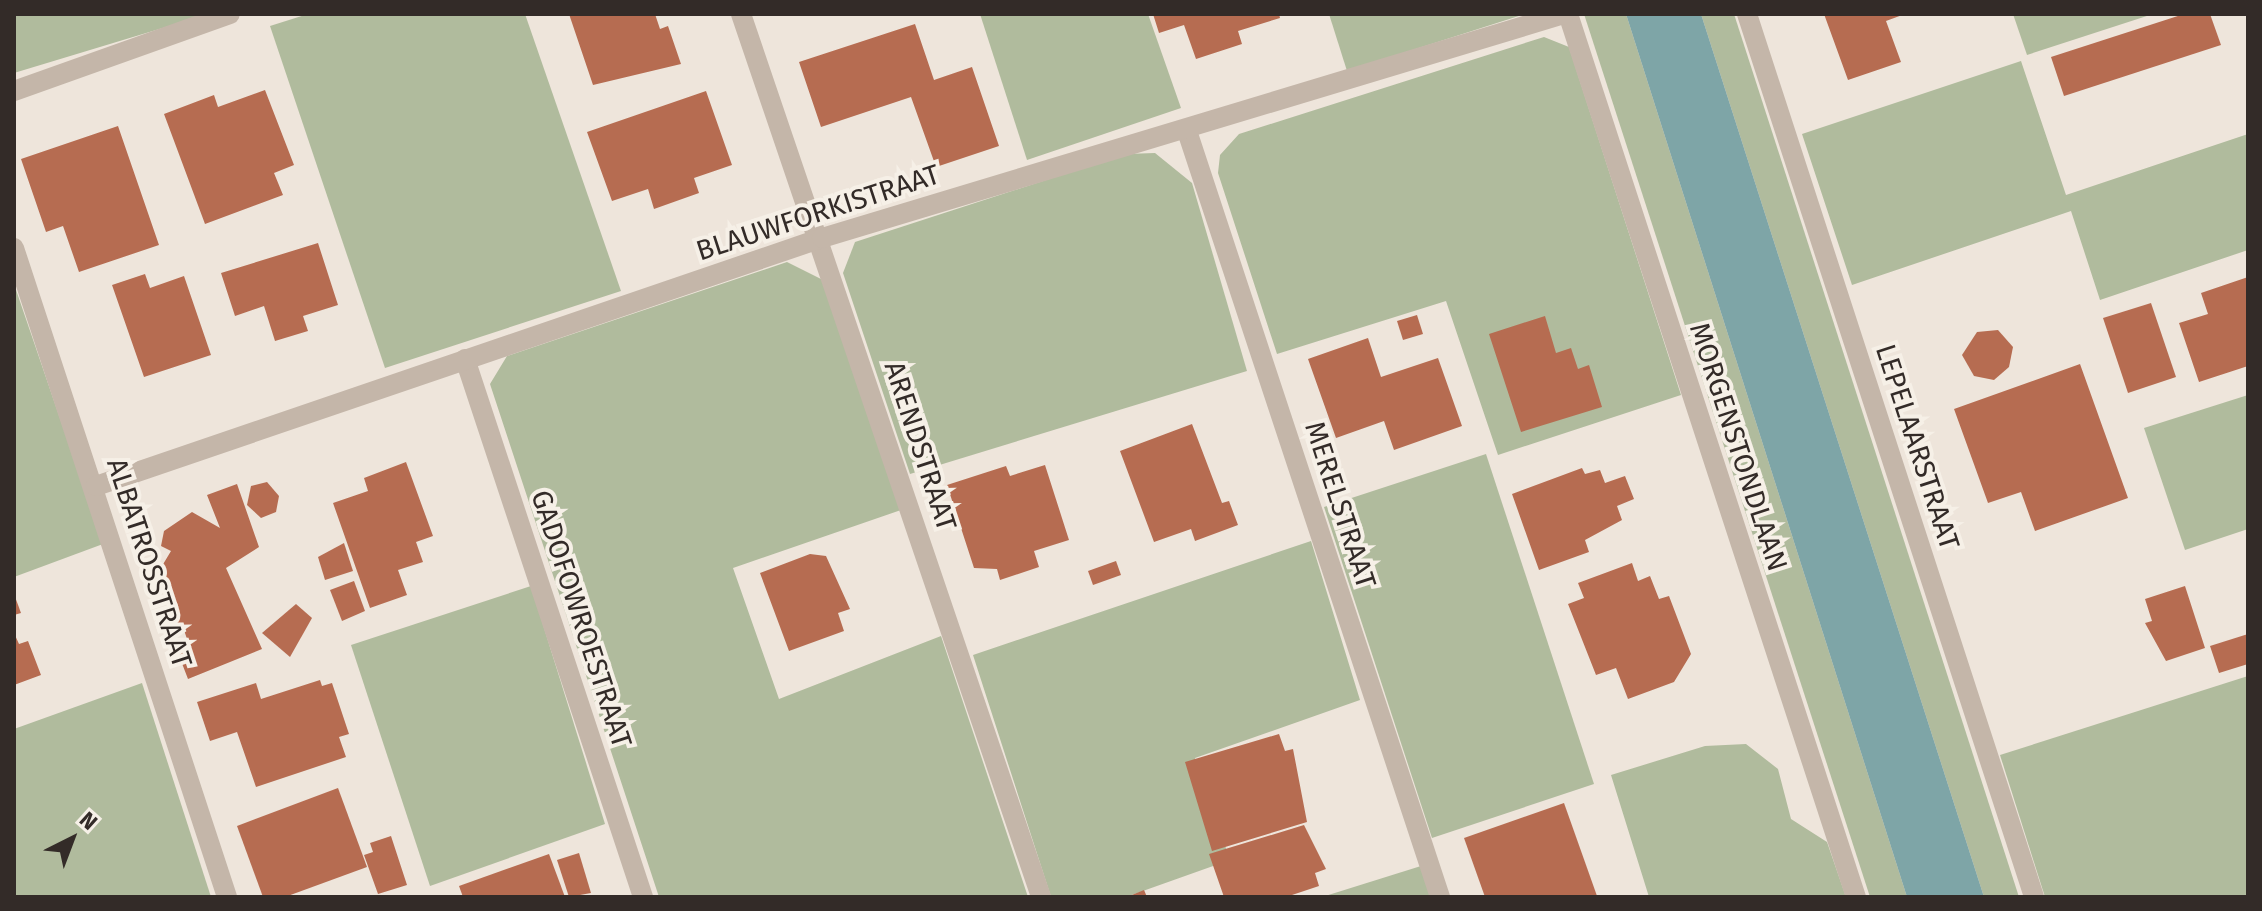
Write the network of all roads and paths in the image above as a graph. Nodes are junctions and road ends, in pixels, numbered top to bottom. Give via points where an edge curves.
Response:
1 (230, 14) edge
2 (741, 14) edge
3 (1566, 14) edge
4 (1747, 14) edge
5 (14, 91) edge
6 (1187, 131) junction
7 (822, 238) junction
8 (14, 248) edge
9 (465, 359) junction
10 (96, 486) junction
11 (227, 897) edge
12 (643, 897) edge
13 (1041, 897) edge
14 (1440, 897) edge
15 (1856, 897) edge
16 (2034, 897) edge

1 - 5 street
2 - 7 street, ARENDSTRAAT
3 - 6 street, BLAUWFORKISTRAAT
3 - 15 street, MORGENSTONDLAAN
4 - 16 street, LEPELAARSTRAAT
6 - 7 street, BLAUWFORKISTRAAT
6 - 14 street, MERELSTRAAT
7 - 9 street, BLAUWFORKISTRAAT
7 - 13 street, ARENDSTRAAT
8 - 10 street, ALBATROSSTRAAT
9 - 10 street, BLAUWFORKISTRAAT
9 - 12 street, GADOFOWROESTRAAT
10 - 11 street, ALBATROSSTRAAT

